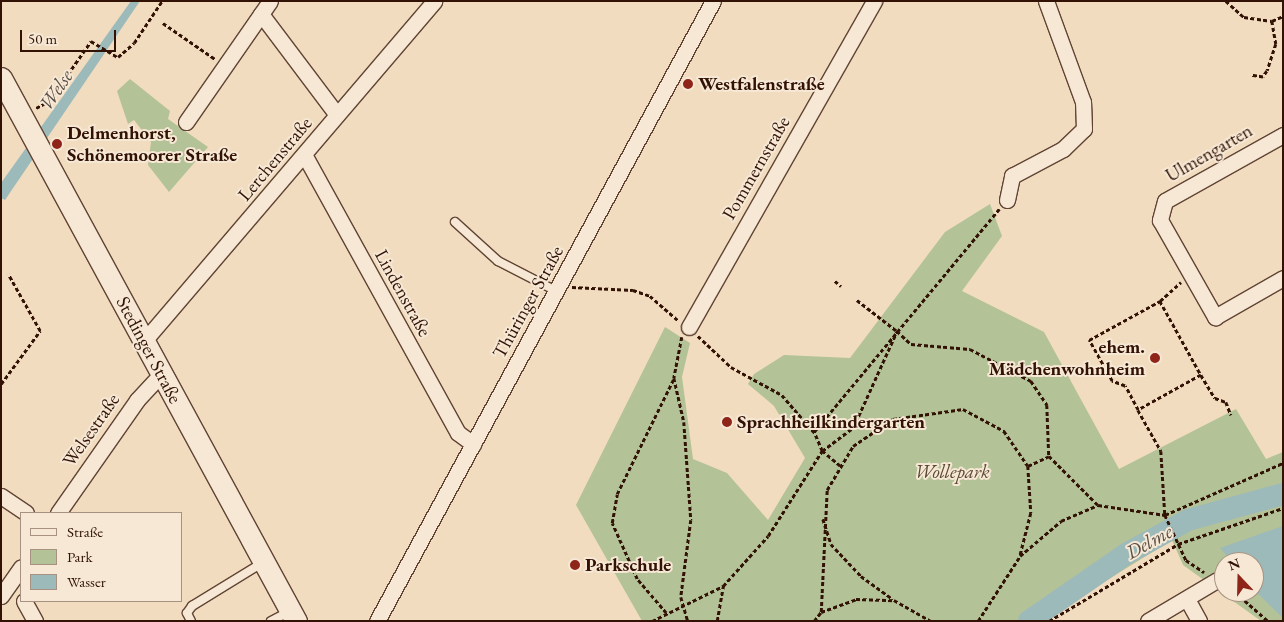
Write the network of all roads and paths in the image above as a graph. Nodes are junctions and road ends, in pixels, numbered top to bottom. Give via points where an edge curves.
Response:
1 (162, 1) edge
2 (434, 1) edge
3 (713, 1) edge
4 (874, 1) edge
5 (1046, 1) edge
6 (1226, 1) edge
7 (266, 5) edge
8 (1283, 16) edge
9 (1272, 21) junction
10 (163, 23) dead end
11 (225, 66) junction
12 (1250, 75) dead end
13 (1, 78) edge
14 (337, 115) junction
15 (186, 122) dead end
16 (32, 134) junction
17 (1283, 135) edge
18 (304, 156) junction
19 (1007, 200) joint
20 (455, 222) dead end
21 (1190, 273) junction
22 (8, 274) dead end
23 (1283, 278) edge
24 (835, 281) dead end
25 (841, 286) dead end
26 (559, 287) junction
27 (857, 300) dead end
28 (1160, 301) junction
29 (686, 326) junction
30 (898, 331) junction
31 (144, 342) junction
32 (161, 374) junction
33 (1201, 374) junction
34 (1, 375) edge
35 (674, 378) junction
36 (4, 380) junction
37 (1, 384) edge
38 (1138, 410) junction
39 (1231, 415) dead end
40 (814, 432) junction
41 (473, 444) junction
42 (822, 451) junction
43 (1049, 456) junction
44 (1283, 463) edge
45 (840, 466) junction
46 (1028, 466) junction
47 (1, 496) edge
48 (1098, 505) junction
49 (1283, 508) edge
50 (25, 512) edge
51 (59, 512) edge
52 (1165, 515) junction
53 (822, 516) junction
54 (1178, 544) junction
55 (1020, 556) junction
56 (264, 562) junction
57 (20, 568) edge
58 (1214, 578) edge
59 (1214, 582) edge
60 (10, 583) junction
61 (723, 586) junction
62 (1, 596) edge
63 (20, 596) edge
64 (1187, 598) junction
65 (894, 600) junction
66 (25, 602) edge
67 (1246, 602) edge
68 (683, 605) junction
69 (821, 612) junction
70 (666, 613) junction
71 (293, 616) edge
72 (35, 621) edge
73 (191, 621) edge
74 (271, 621) edge
75 (377, 621) edge
76 (652, 621) edge
77 (688, 621) edge
78 (717, 621) edge
79 (814, 621) edge
80 (931, 621) edge
81 (978, 621) edge
82 (1049, 621) edge
83 (1148, 621) edge
84 (1199, 621) edge
85 (1268, 621) edge

1 - 16 path via 134,43 116,55 91,41 49,101
2 - 14 street, Lerchenstraße
3 - 26 street, Thüringer Straße
4 - 29 street, Pommernstraße
5 - 19 street via 1083,102 1084,129 1063,149 1012,176
6 - 9 path via 1244,17
7 - 11 street
7 - 14 street
8 - 9 path
9 - 12 path via 1276,44 1267,71 1263,77
10 - 11 path
11 - 15 street
13 - 16 main road, Stedinger Straße
14 - 18 street, Lerchenstraße
16 - 31 main road, Stedinger Straße
17 - 21 street, Ulmengarten via 1165,202 1160,220
18 - 31 street, Lerchenstraße
18 - 41 street, Lindenstraße via 458,433
19 - 30 path
20 - 26 lane via 498,261
21 - 23 street, Ulmengarten via 1215,317
21 - 28 path
22 - 36 path via 40,332
24 - 25 path
26 - 29 path via 576,289 608,285 633,290 650,296
26 - 41 street, Thüringer Straße
27 - 30 path
28 - 33 path
28 - 38 path via 1089,340 1112,381 1125,386
29 - 35 path
29 - 40 path via 731,367 782,395
30 - 40 path
30 - 42 path via 853,428
30 - 43 path via 911,344 970,348 1031,381 1047,405
31 - 32 main road, Stedinger Straße
32 - 51 street, Welsestraße via 137,400
32 - 56 main road, Stedinger Straße
33 - 38 path
33 - 39 path via 1215,398 1226,402
34 - 36 path
35 - 68 path via 684,422 691,520
35 - 70 path via 617,494 612,523 637,579
36 - 37 path
38 - 52 path via 1161,451
40 - 42 path
41 - 75 street, Thüringer Straße
42 - 45 path
42 - 61 path via 768,536
43 - 46 path
43 - 48 path
44 - 52 path
45 - 46 path via 853,446 893,419 963,409 1004,431
45 - 53 path via 827,490
46 - 55 path via 1031,512
47 - 50 street
48 - 52 path
48 - 55 path via 1061,521
49 - 54 path
52 - 54 path
53 - 65 path via 831,544 861,576
53 - 69 path
54 - 58 path via 1186,560
54 - 82 path
55 - 81 path
56 - 71 main road, Stedinger Straße
56 - 73 lane via 192,606 187,613
57 - 60 street
59 - 64 street
60 - 62 street
60 - 63 street
61 - 68 path
61 - 78 path
64 - 83 street
64 - 84 street
65 - 69 path via 856,599
65 - 80 path
66 - 72 street
67 - 85 path
68 - 70 path
68 - 77 path
69 - 79 path
70 - 76 path
71 - 74 lane

